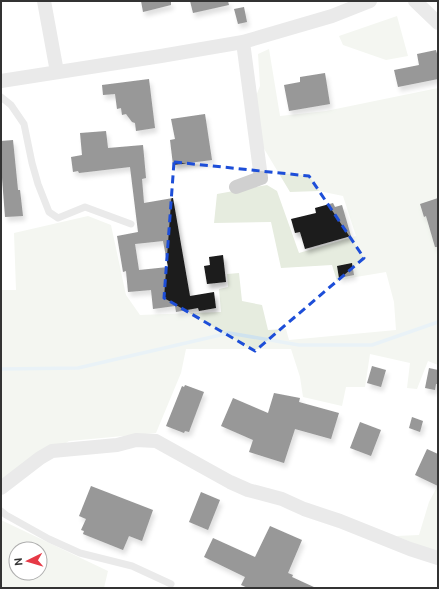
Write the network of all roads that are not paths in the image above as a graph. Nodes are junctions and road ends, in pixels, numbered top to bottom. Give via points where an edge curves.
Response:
1 (44, 1) edge
2 (370, 1) edge
3 (415, 1) edge
4 (438, 23) edge
5 (243, 42) junction
6 (57, 72) junction
7 (1, 81) edge
8 (1, 97) edge
9 (236, 187) dead end
10 (131, 224) dead end
11 (1, 488) edge
12 (1, 510) edge
13 (438, 558) edge
14 (171, 584) dead end

1 - 6 street
2 - 5 street via 325,18
3 - 4 street
5 - 6 street
5 - 9 street via 261,178
6 - 7 street
8 - 10 lane via 11,105 24,124 36,178 49,212 58,218 85,207
11 - 13 street via 52,451 117,445 136,440 156,441 248,490 282,499
12 - 14 lane via 49,539 80,553 132,566

